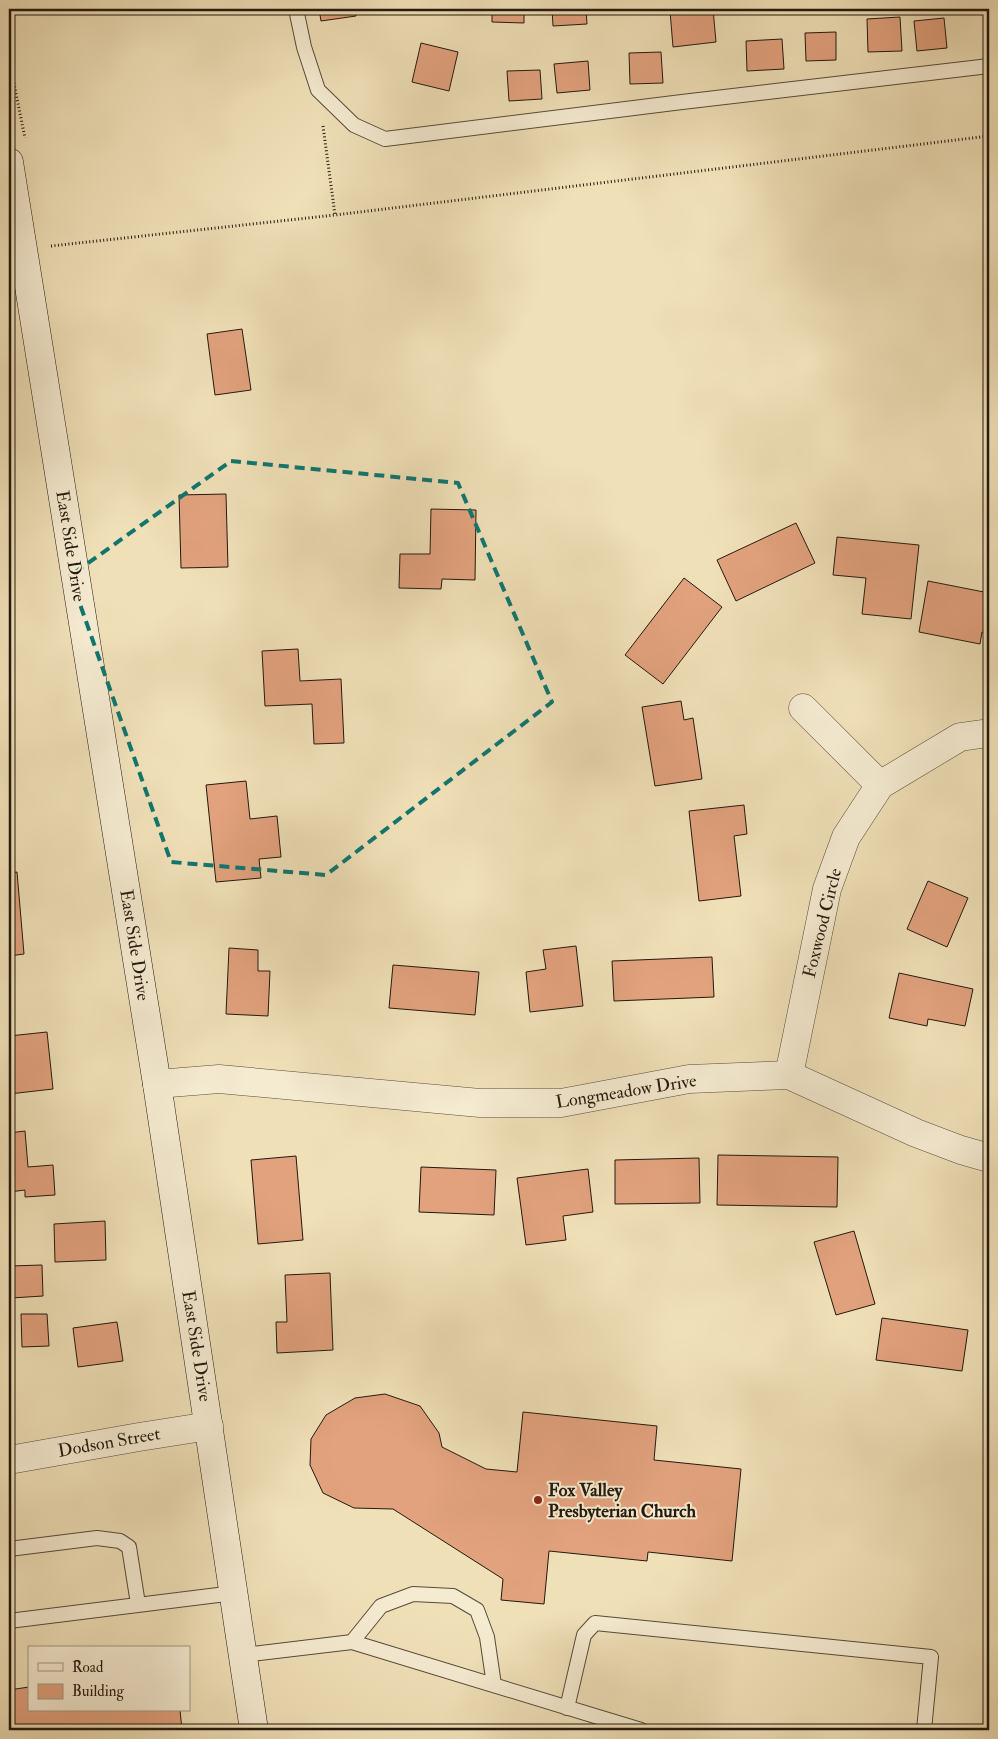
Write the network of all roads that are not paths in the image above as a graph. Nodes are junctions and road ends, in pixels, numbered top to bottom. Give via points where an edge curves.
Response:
1 (296, 9) edge
2 (989, 66) edge
3 (9, 166) edge
4 (803, 708) dead end
5 (989, 733) edge
6 (880, 785) junction
7 (789, 1075) junction
8 (157, 1084) junction
9 (989, 1158) edge
10 (209, 1426) junction
11 (9, 1460) edge
12 (9, 1549) edge
13 (234, 1593) junction
14 (138, 1604) junction
15 (9, 1621) edge
16 (352, 1642) junction
17 (243, 1655) junction
18 (494, 1685) junction
19 (567, 1708) junction
20 (254, 1730) edge
21 (641, 1730) edge
22 (924, 1730) edge

1 - 2 lane via 318,90 354,125 385,139
3 - 8 street, East Side Drive
4 - 6 street
5 - 6 street, Foxwood Circle via 960,737
6 - 7 street, Foxwood Circle via 846,837 827,889
7 - 8 street, Longmeadow Drive via 689,1080 561,1103 480,1103 219,1079
7 - 9 street, Longmeadow Drive via 916,1134
8 - 10 street, East Side Drive
10 - 11 street, Dodson Street
10 - 13 street, East Side Drive
12 - 14 lane via 97,1538 120,1541 129,1547
13 - 14 lane
13 - 17 street, East Side Drive
14 - 15 lane
16 - 17 lane
16 - 18 lane
16 - 18 lane via 382,1606 413,1594 452,1596 477,1610 487,1637
17 - 20 street, East Side Drive
18 - 19 lane
19 - 21 lane
19 - 22 lane via 584,1635 595,1623 931,1658

